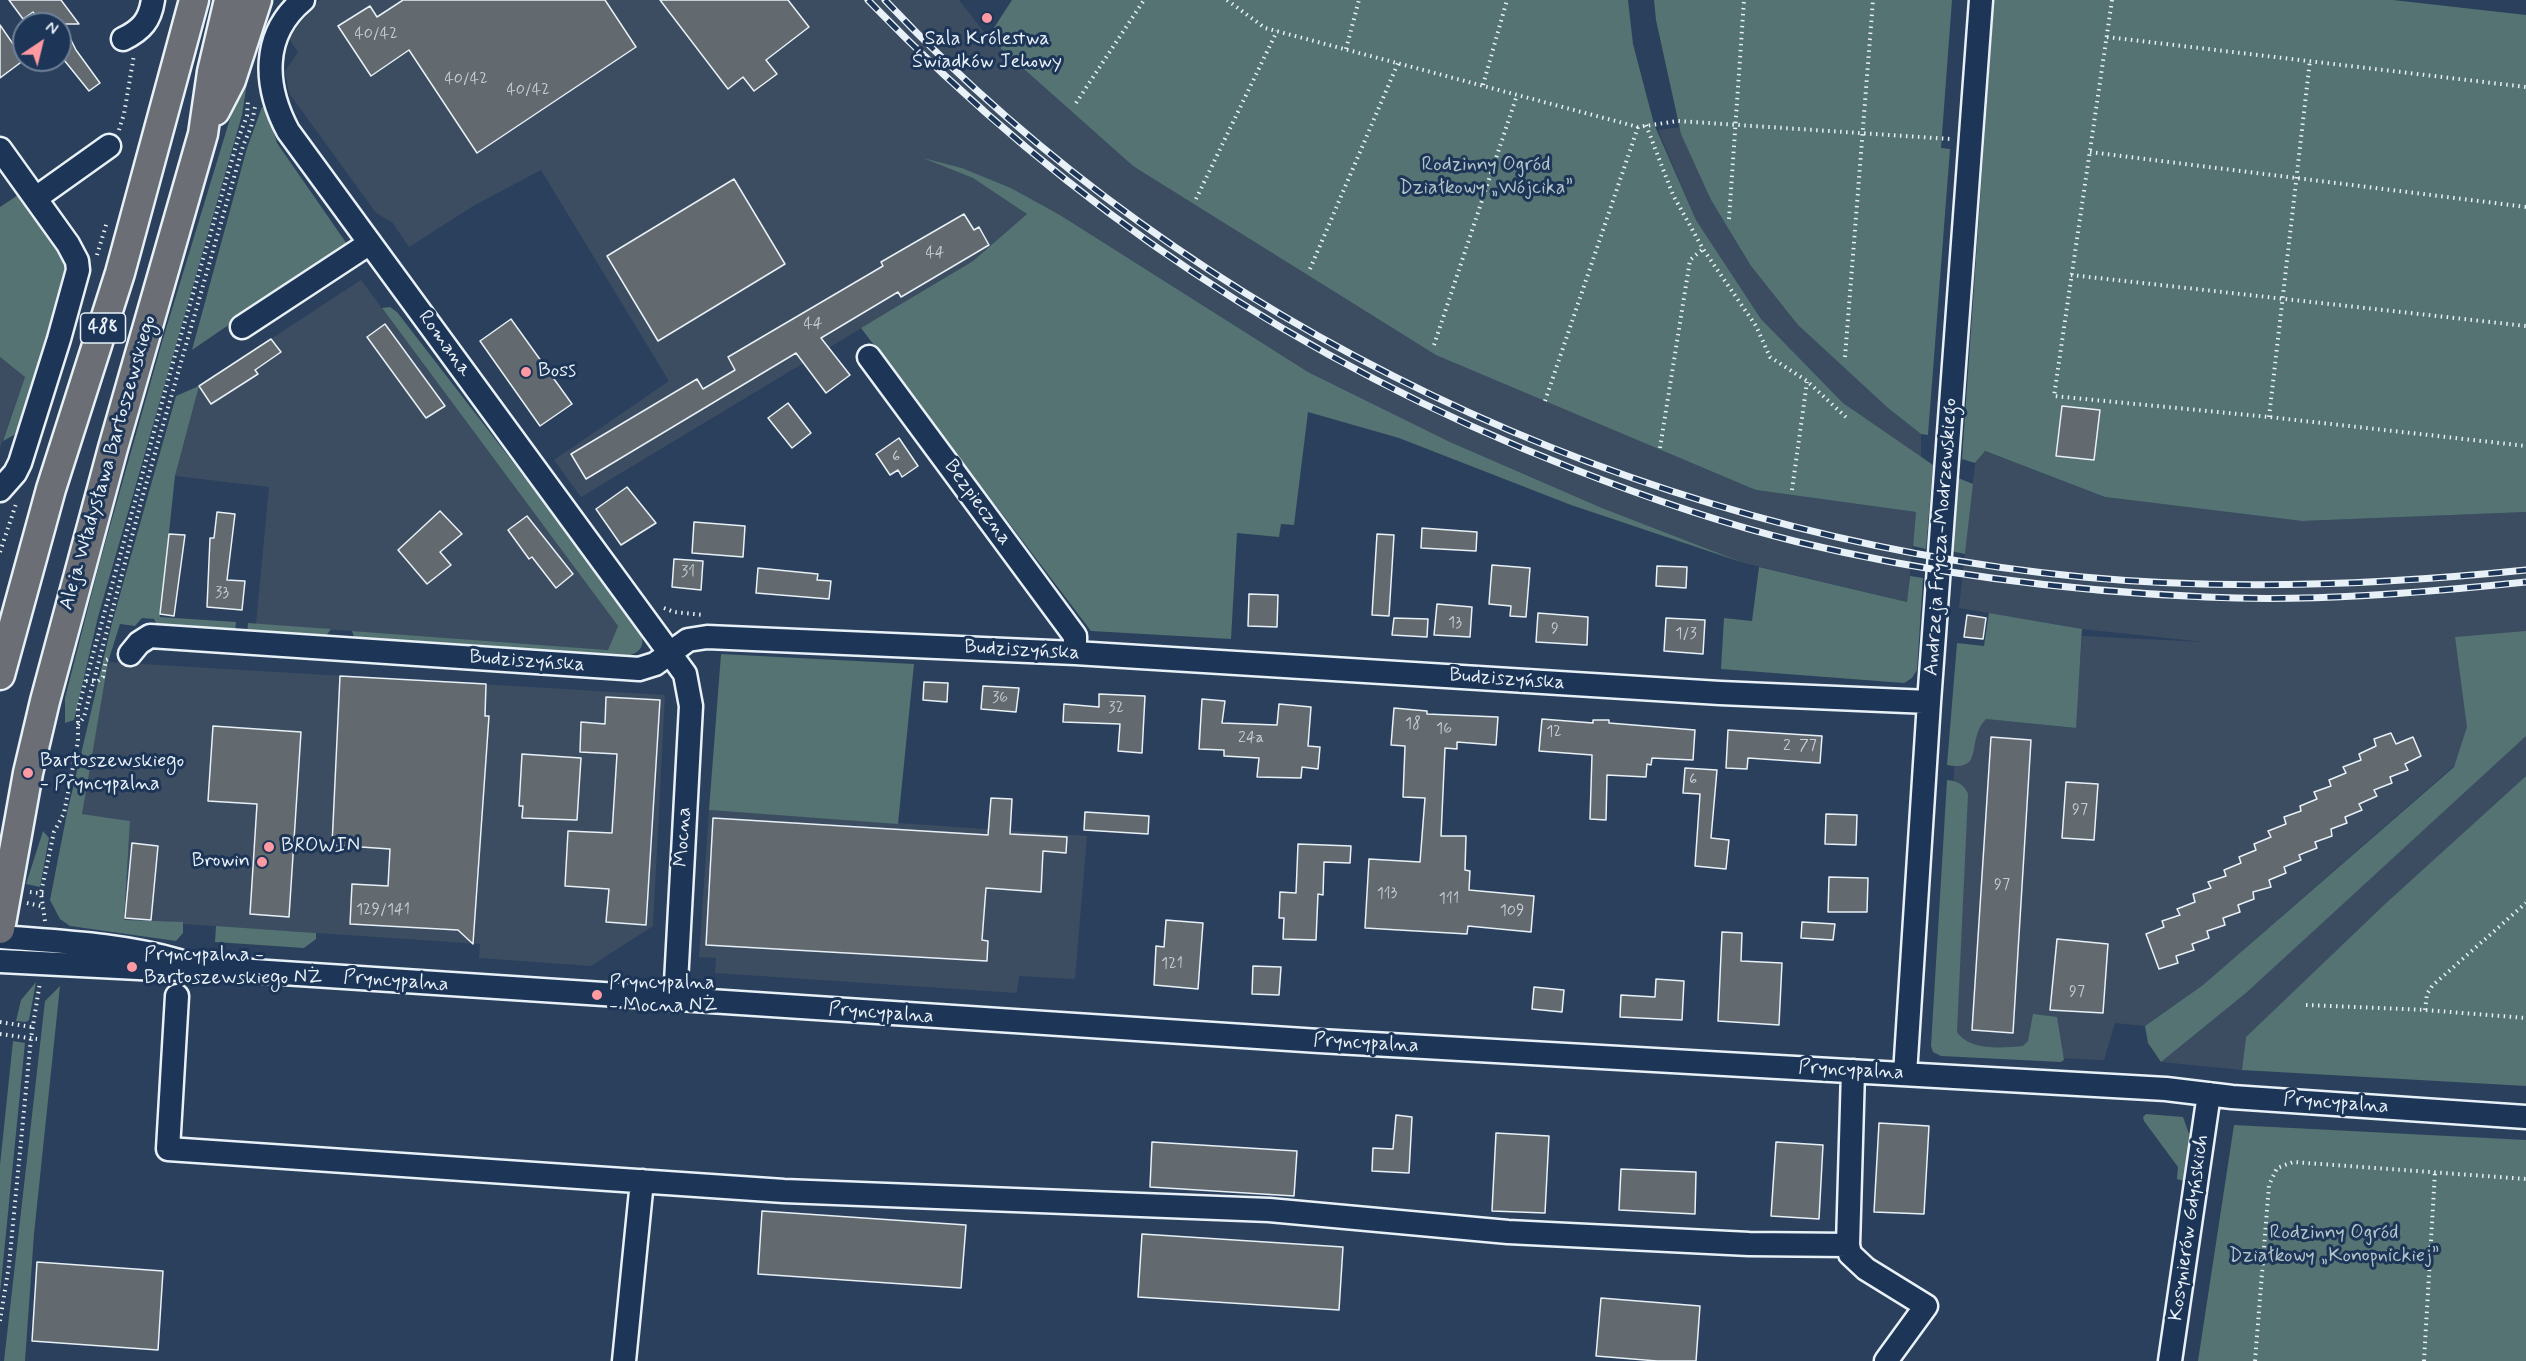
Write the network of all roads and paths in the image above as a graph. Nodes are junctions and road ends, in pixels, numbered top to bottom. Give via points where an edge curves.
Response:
1 (153, 0) edge
2 (194, 0) edge
3 (229, 0) edge
4 (257, 0) edge
5 (303, 0) edge
6 (1144, 0) edge
7 (1227, 0) edge
8 (1359, 0) edge
9 (1507, 0) edge
10 (1744, 0) edge
11 (1873, 0) edge
12 (1982, 0) edge
13 (2112, 0) edge
14 (1277, 31) junction
15 (2107, 37) junction
16 (123, 39) joint
17 (1346, 49) junction
18 (2310, 60) junction
19 (1398, 63) junction
20 (1483, 86) junction
21 (2526, 87) edge
22 (249, 95) dead end
23 (1516, 95) junction
24 (255, 100) dead end
25 (1076, 102) dead end
26 (1735, 124) junction
27 (1647, 125) junction
28 (1638, 127) junction
29 (203, 134) junction
30 (1863, 134) junction
31 (1942, 139) dead end
32 (109, 146) joint
33 (0, 149) edge
34 (2090, 152) junction
35 (2296, 178) junction
36 (36, 198) junction
37 (1196, 199) dead end
38 (2526, 207) edge
39 (1730, 219) dead end
40 (370, 243) junction
41 (1703, 249) junction
42 (1310, 269) dead end
43 (2071, 275) junction
44 (2283, 298) junction
45 (2526, 326) edge
46 (242, 327) dead end
47 (1434, 345) dead end
48 (869, 357) dead end
49 (1845, 357) dead end
50 (1807, 381) junction
51 (1545, 401) dead end
52 (2269, 417) junction
53 (1849, 420) dead end
54 (2526, 447) edge
55 (1660, 448) dead end
56 (0, 490) edge
57 (1792, 490) dead end
58 (656, 603) dead end
59 (709, 615) dead end
60 (671, 653) junction
61 (1075, 653) junction
62 (130, 654) joint
63 (686, 674) joint
64 (0, 675) edge
65 (86, 681) junction
66 (93, 682) junction
67 (1929, 702) junction
68 (78, 725) junction
69 (2526, 903) edge
70 (0, 929) edge
71 (0, 937) edge
72 (42, 951) junction
73 (0, 961) edge
74 (177, 996) dead end
75 (675, 1000) junction
76 (2306, 1005) dead end
77 (2425, 1010) junction
78 (2526, 1018) edge
79 (0, 1022) edge
80 (32, 1027) junction
81 (0, 1034) edge
82 (31, 1038) junction
83 (37, 1039) dead end
84 (1853, 1071) junction
85 (1905, 1074) junction
86 (2209, 1094) junction
87 (2526, 1117) edge
88 (2435, 1172) junction
89 (2526, 1179) edge
90 (642, 1181) junction
91 (1848, 1245) junction
92 (0, 1321) edge
93 (624, 1361) edge
94 (1886, 1361) edge
95 (2170, 1361) edge
96 (2255, 1361) edge
97 (2424, 1361) edge

1 - 16 street via 150,15 136,33
2 - 64 main road, 488 via 120,273 51,489
3 - 29 main road, Aleja Władysława Bartoszewskiego / 488
4 - 29 main road via 231,80
5 - 40 street, Romana via 287,16 273,40 269,64 273,95 288,131
6 - 25 path
7 - 14 path via 1265,28
8 - 17 path
9 - 20 path
10 - 26 path
11 - 30 path
12 - 67 street, Andrzeja Frycza-Modrzewskiego
13 - 15 path
14 - 17 path
14 - 37 path
15 - 18 path
15 - 34 path
16 - 32 path via 134,54 124,114 119,132
17 - 19 path
18 - 21 path
18 - 35 path
19 - 20 path
19 - 42 path
20 - 23 path
22 - 65 path via 247,116 169,376
23 - 28 path
23 - 47 path
24 - 66 path via 251,127 143,495
26 - 27 path via 1678,121
26 - 30 path
26 - 39 path
27 - 28 path
27 - 41 path via 1673,195
28 - 51 path
29 - 70 main road, Aleja Władysława Bartoszewskiego / 488 via 65,622 28,773
30 - 31 path
30 - 49 path
32 - 36 street
33 - 36 street
34 - 35 path
34 - 43 path
35 - 38 path
35 - 44 path
36 - 56 street via 74,253 77,278 20,463
40 - 46 street
40 - 60 street, Romana
41 - 50 path via 1756,326 1770,357
41 - 55 path via 1690,260
43 - 44 path
43 - 52 path via 2054,396
44 - 45 path
44 - 52 path
48 - 61 street, Bezpieczna via 1075,636
50 - 53 path
50 - 57 path
52 - 54 path
58 - 59 path via 674,612
60 - 61 street, Budziszyńska via 688,640 707,637
60 - 62 street, Budziszyńska via 639,669 150,636
60 - 63 street, Romana
61 - 67 street, Budziszyńska
62 - 66 path via 106,660 102,676
63 - 75 street, Mocna via 691,706
65 - 66 path
65 - 68 path
66 - 68 path via 84,717
67 - 85 street, Andrzeja Frycza-Modrzewskiego
68 - 72 path via 64,813 54,832 41,893 45,920
69 - 77 path via 2432,986
71 - 72 street, Pryncypalna
72 - 73 street, Pryncypalna
72 - 75 street, Pryncypalna via 158,969 207,968
72 - 80 path
74 - 90 street via 168,1149
75 - 84 street, Pryncypalna
76 - 77 path
77 - 78 path
79 - 80 path
80 - 82 path
81 - 82 path
82 - 83 path
82 - 92 path
84 - 85 street, Pryncypalna
84 - 91 street
85 - 86 street, Pryncypalna
86 - 87 street, Pryncypalna
86 - 95 street, Kosynierów Gdyńskich
88 - 89 path
88 - 96 path via 2293,1162 2277,1168 2269,1185
88 - 97 path
90 - 91 street via 1269,1210 1508,1232
90 - 93 street
91 - 94 street via 1866,1269 1926,1306

